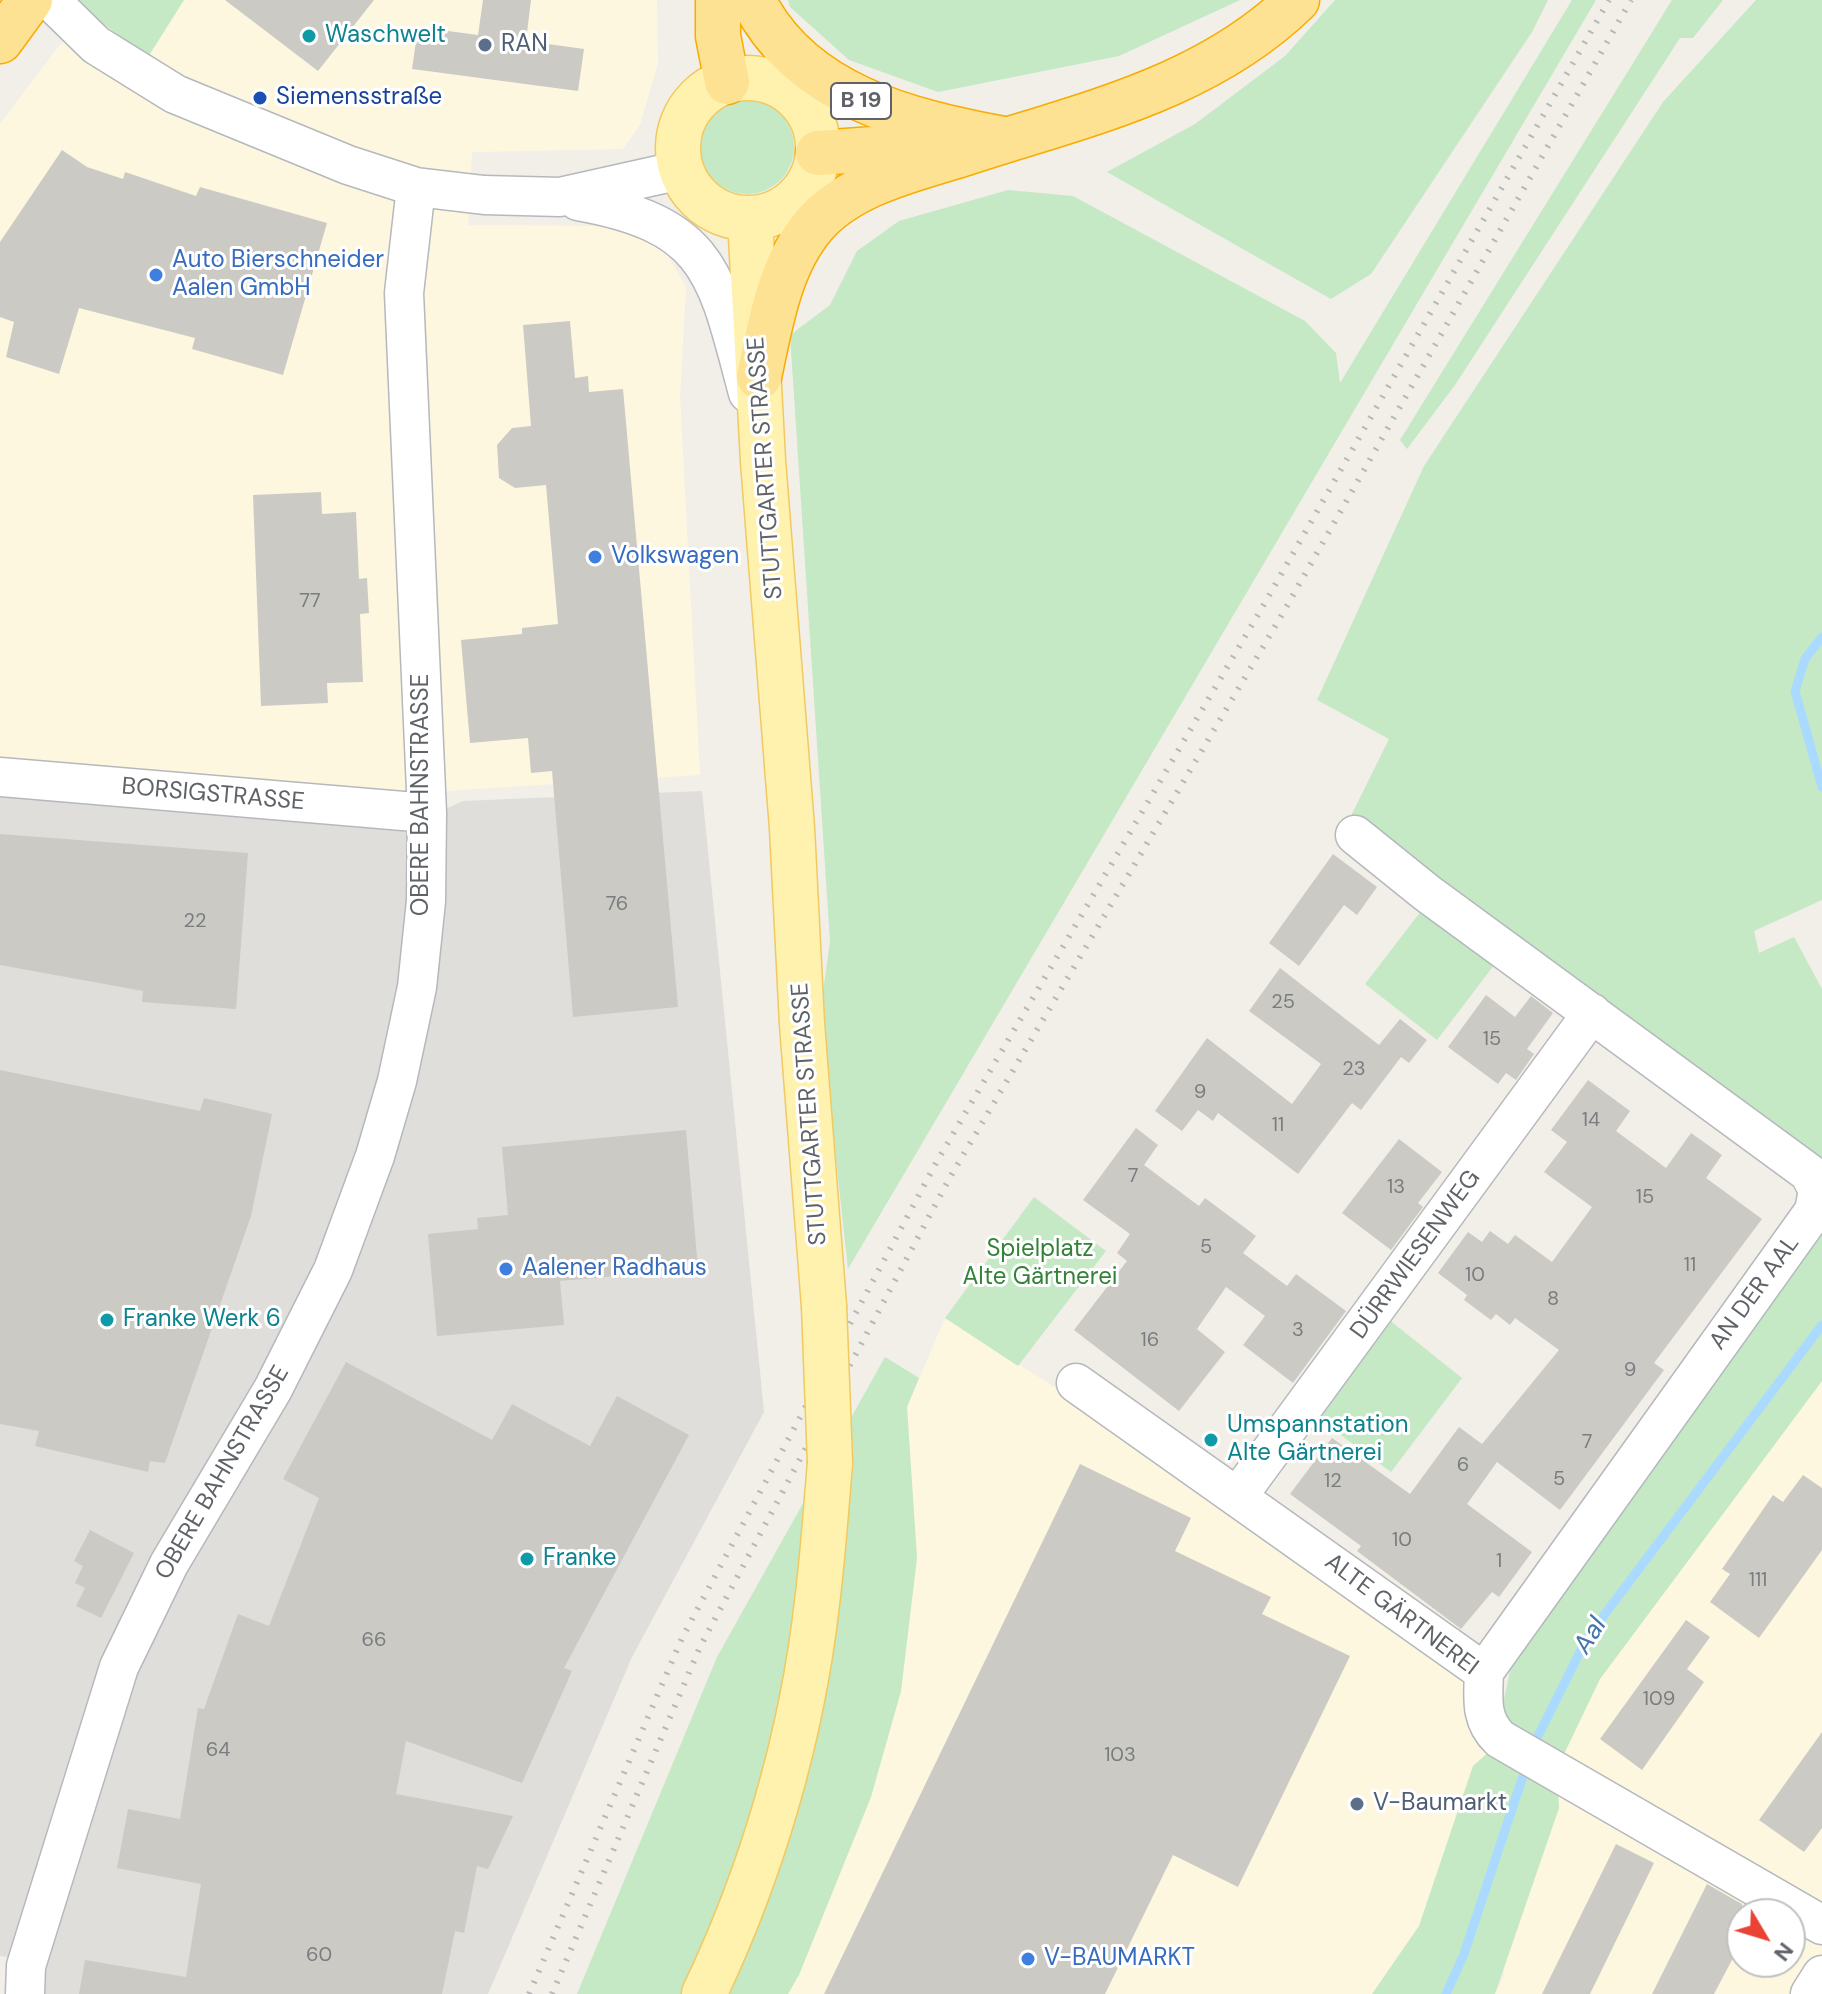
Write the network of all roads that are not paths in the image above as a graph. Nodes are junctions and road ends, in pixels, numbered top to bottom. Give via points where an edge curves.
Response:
1 (718, 0) edge
2 (753, 0) edge
3 (1297, 0) edge
4 (23, 16) edge
5 (727, 82) junction
6 (1006, 139) junction
7 (818, 153) junction
8 (681, 170) junction
9 (416, 187) junction
10 (560, 197) junction
11 (750, 218) junction
12 (759, 377) junction
13 (763, 461) junction
14 (0, 777) edge
15 (427, 813) junction
16 (1355, 835) dead end
17 (1592, 1013) junction
18 (1076, 1383) dead end
19 (1238, 1496) junction
20 (1484, 1672) junction
21 (1822, 1925) edge
22 (17, 1975) edge
23 (1822, 1975) edge
24 (704, 1994) edge
25 (1810, 1994) edge

1 - 5 highway
2 - 6 highway, B 19 via 770,29 801,61 862,101 940,127
3 - 6 highway, B 19 via 1250,40 1163,88
4 - 9 street via 96,45 175,94
5 - 7 main road via 760,79 791,93 812,119
5 - 8 main road via 707,91 691,107 681,127
6 - 7 highway
6 - 12 highway via 836,203 814,225 786,275
7 - 11 main road via 815,169 797,198 783,209
8 - 10 street
8 - 11 main road via 708,206
9 - 10 street
9 - 15 street, OBERE BAHNSTRASSE via 404,293
10 - 13 street via 644,216 664,225 697,254 723,304
11 - 12 main road, STUTTGARTER STRASSE
12 - 13 main road, STUTTGARTER STRASSE
13 - 24 main road, STUTTGARTER STRASSE, bridge via 824,1306 830,1463 817,1605 796,1725 759,1856
14 - 15 street, BORSIGSTRASSE
15 - 22 street, OBERE BAHNSTRASSE via 426,901 417,987 375,1156 333,1270 273,1389 169,1564 119,1667
16 - 17 street, AN DER AAL
17 - 19 street, DÜRRWIESENWEG
17 - 20 street, AN DER AAL via 1809,1173 1818,1190 1814,1211
18 - 19 street, ALTE GÄRTNEREI
19 - 20 street, ALTE GÄRTNEREI
20 - 21 street, ALTE GÄRTNEREI via 1483,1709 1489,1728 1500,1739
23 - 25 street

